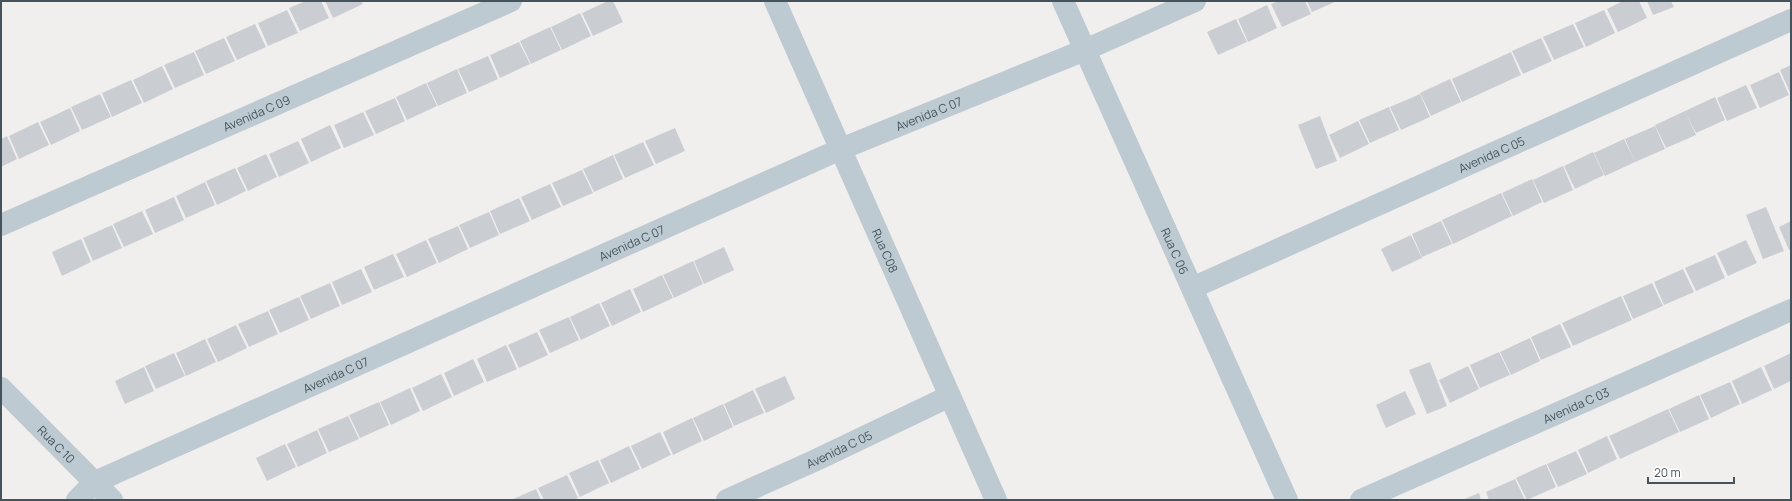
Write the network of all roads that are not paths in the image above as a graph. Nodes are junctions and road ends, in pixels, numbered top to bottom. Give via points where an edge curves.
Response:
1 (511, 1) edge
2 (775, 1) edge
3 (1063, 1) edge
4 (1195, 1) edge
5 (1791, 20) edge
6 (1086, 50) junction
7 (841, 150) junction
8 (1, 225) edge
9 (1192, 288) junction
10 (1791, 310) edge
11 (1, 388) edge
12 (950, 396) junction
13 (95, 482) junction
14 (77, 500) edge
15 (112, 500) edge
16 (727, 500) edge
17 (996, 500) edge
18 (1287, 500) edge
19 (1361, 500) edge

1 - 8 street, Avenida C 09
2 - 7 street, Rua C08
3 - 6 street, Rua C 06
4 - 6 street, Avenida C 07
5 - 9 street, Avenida C 05
6 - 7 street, Avenida C 07
6 - 9 street, Rua C 06
7 - 12 street, Rua C08
7 - 13 street, Avenida C 07
9 - 18 street, Rua C 06
10 - 19 street, Avenida C 03
11 - 13 street, Rua C 10
12 - 16 street, Avenida C 05
12 - 17 street, Rua C08
13 - 14 street, Avenida C 07
13 - 15 street, Rua C 10

